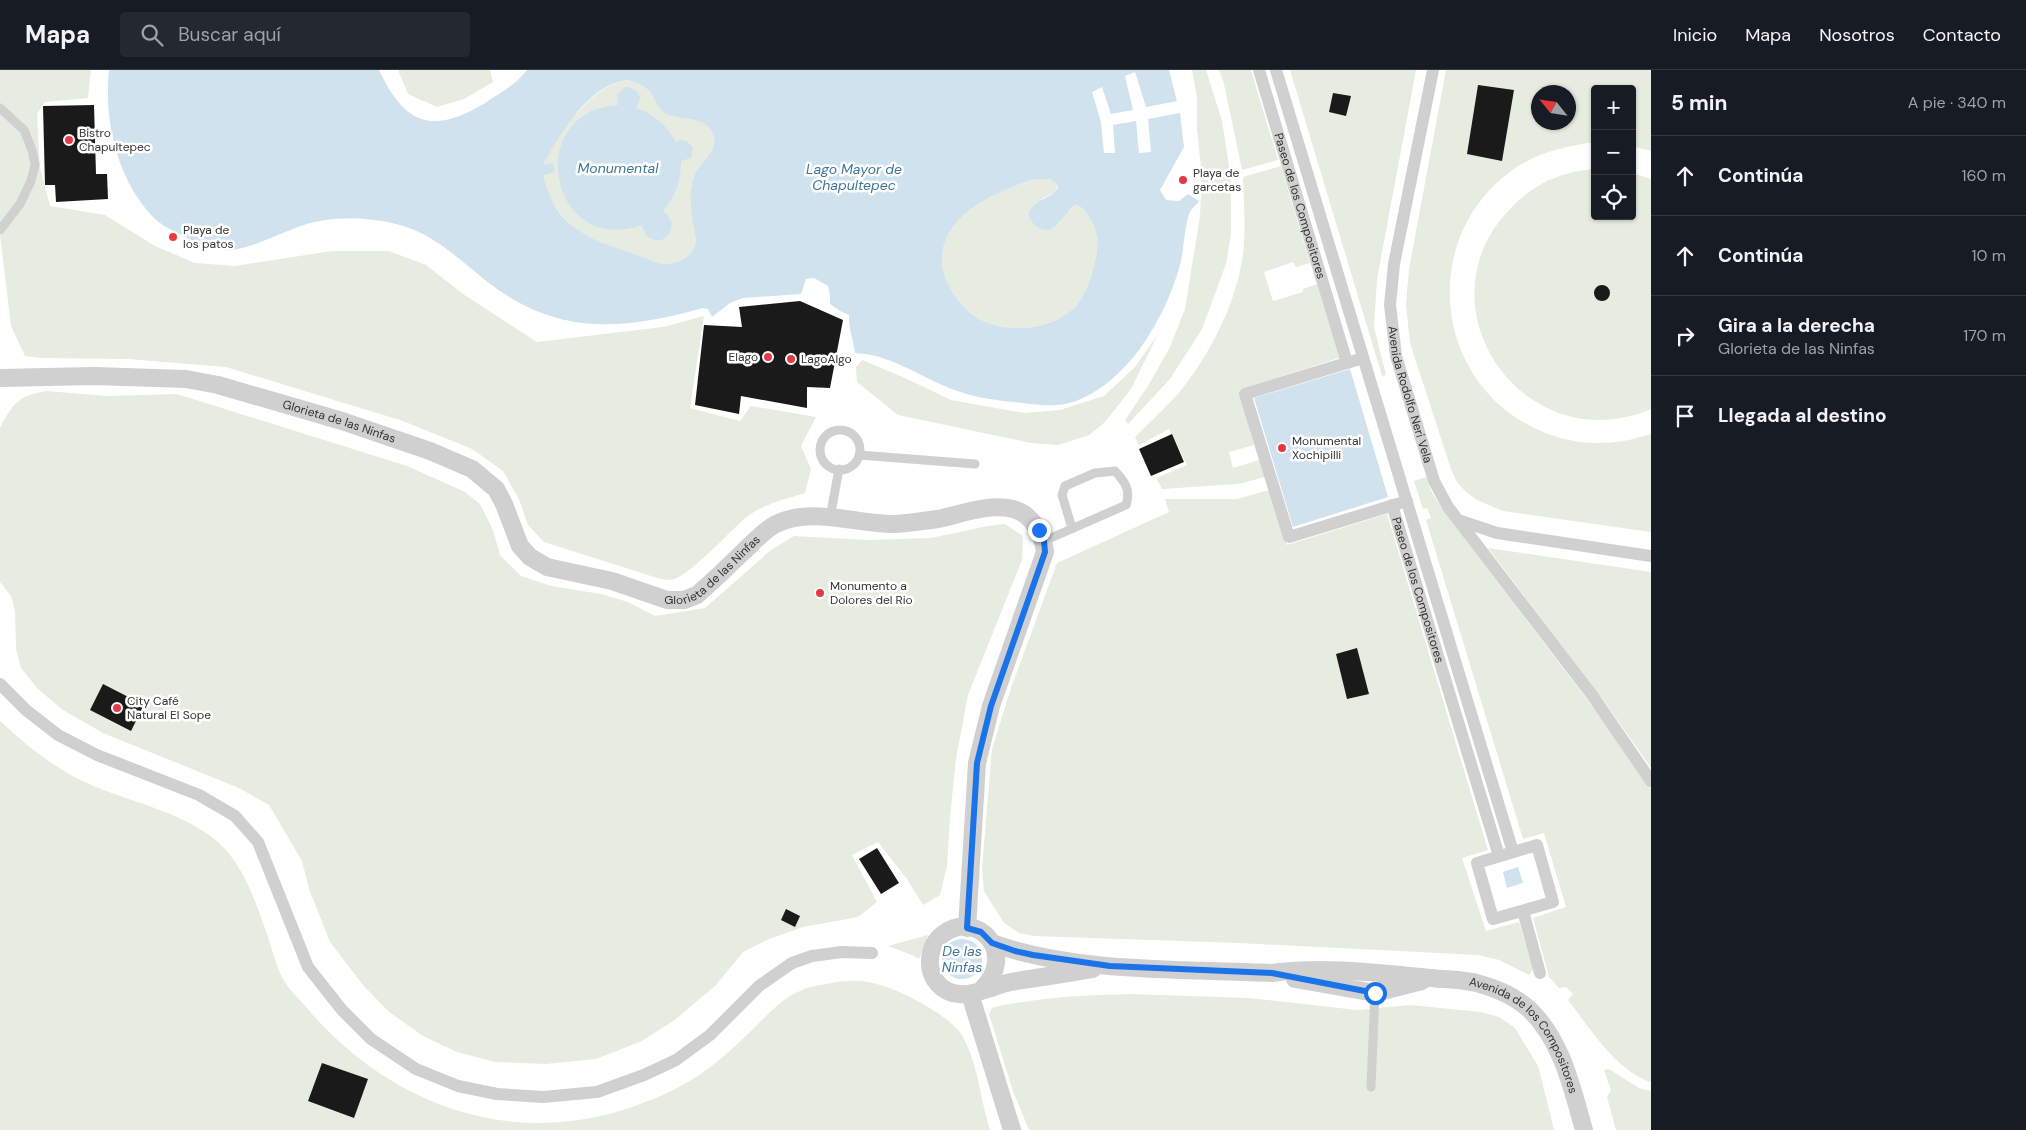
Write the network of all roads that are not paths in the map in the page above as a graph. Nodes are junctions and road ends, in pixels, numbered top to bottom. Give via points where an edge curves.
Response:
1 (1259, 70) edge
2 (1276, 70) edge
3 (1433, 70) edge
4 (0, 108) edge
5 (0, 230) edge
6 (1363, 358) junction
7 (1347, 363) junction
8 (0, 378) edge
9 (859, 455) junction
10 (975, 464) dead end
11 (839, 469) junction
12 (1407, 501) junction
13 (1392, 505) junction
14 (830, 518) junction
15 (1458, 520) junction
16 (1072, 528) junction
17 (1044, 541) junction
18 (1651, 556) edge
19 (0, 684) edge
20 (1651, 781) edge
21 (1514, 852) junction
22 (1499, 856) junction
23 (1523, 911) junction
24 (967, 928) junction
25 (992, 943) junction
26 (872, 953) dead end
27 (1110, 966) junction
28 (1272, 973) junction
29 (1540, 973) dead end
30 (1432, 978) junction
31 (975, 992) junction
32 (1375, 993) junction
33 (1371, 1087) dead end
34 (1012, 1130) edge
35 (1584, 1130) edge

1 - 7 street, Paseo de los Compositores
2 - 6 street, Paseo de los Compositores
3 - 15 street, Avenida Rodolfo Neri Vela via 1394,264 1390,305 1396,356 1434,481
4 - 5 lane via 24,130 35,165 20,204
6 - 7 street
6 - 12 street, Paseo de los Compositores
7 - 13 street, Paseo de los Compositores via 1246,394 1289,537
8 - 14 street, Glorieta de las Ninfas via 94,376 186,379 218,385 412,445 472,469 496,489 520,546 530,557 547,567 612,581 667,600 697,596 774,524 790,518
9 - 10 lane
9 - 11 lane via 852,466
9 - 11 lane via 859,445 852,434 841,430 824,436 820,442 822,458 826,464
11 - 14 lane
12 - 13 street
12 - 21 street, Paseo de los Compositores
13 - 22 street, Paseo de los Compositores
14 - 17 street, Glorieta de las Ninfas via 895,524 988,508 1013,509 1028,518
15 - 18 street via 1497,533
15 - 20 street, Avenida Rodolfo Neri Vela via 1592,695
16 - 16 lane via 1126,505 1129,496 1126,483 1115,471 1095,473 1065,486 1062,495
16 - 17 lane
17 - 24 street via 1045,552 991,706 977,763
19 - 26 street via 26,710 58,734 97,755 199,795 235,816 258,842 308,967 342,1010 371,1039 416,1069 458,1086 497,1094 543,1097 597,1092 644,1076 676,1060 710,1036 758,986 792,963 812,956 842,952
21 - 22 street
21 - 23 street via 1537,845 1553,902
22 - 23 street via 1477,863 1493,919
23 - 29 street
24 - 25 street via 981,932
24 - 31 street via 941,935 930,953 931,972 936,982 947,991 958,994
25 - 27 street, Avenida de los Compositores via 1033,955
25 - 31 street via 997,960 995,972 989,982
27 - 28 street, Avenida de los Compositores
27 - 31 street via 1011,982
28 - 30 street, Avenida de los Compositores via 1295,970 1364,972
28 - 32 street, Avenida de los Compositores
30 - 32 street, Avenida de los Compositores
30 - 35 street, Avenida de los Compositores via 1478,983 1505,993 1530,1010 1548,1031 1564,1065
31 - 34 street
32 - 33 lane

